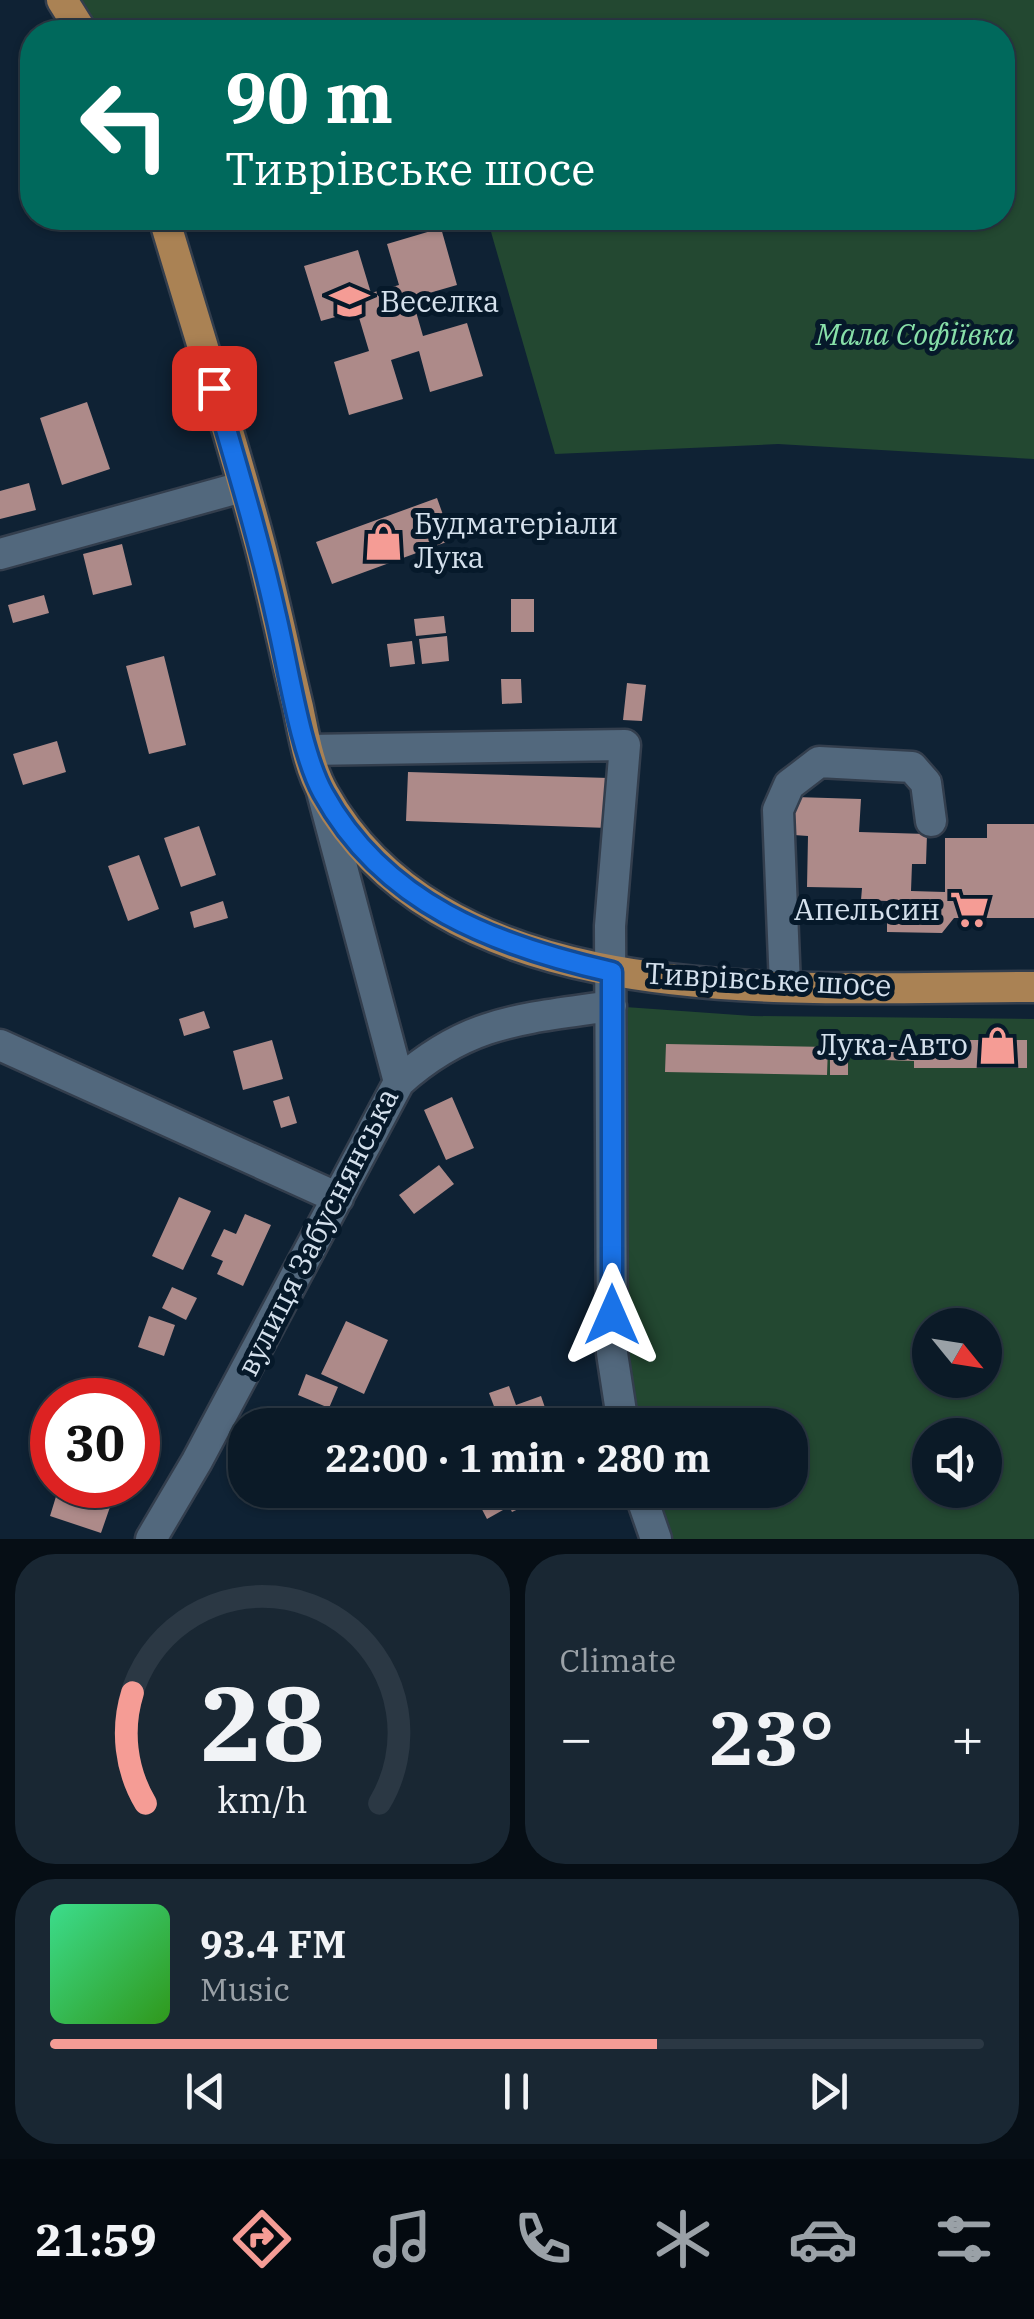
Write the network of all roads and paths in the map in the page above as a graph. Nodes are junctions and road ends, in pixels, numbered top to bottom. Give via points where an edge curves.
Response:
1 (167, 230) edge
2 (242, 486) junction
3 (0, 554) edge
4 (308, 750) junction
5 (322, 792) junction
6 (931, 821) dead end
7 (612, 972) junction
8 (785, 986) junction
9 (1034, 987) edge
10 (611, 1006) junction
11 (0, 1045) edge
12 (399, 1082) junction
13 (338, 1198) junction
14 (620, 1408) edge
15 (646, 1508) edge
16 (151, 1539) edge
17 (656, 1539) edge

1 - 2 main road, Тиврівське шосе
2 - 3 street
2 - 4 main road, Тиврівське шосе
4 - 5 main road, Тиврівське шосе
4 - 7 street via 625,745
5 - 7 main road, Тиврівське шосе via 372,858 431,908 529,951
5 - 12 street, вулиця Забуснянська
6 - 8 street via 926,783 912,767 819,762 790,785 778,810
7 - 8 main road, Тиврівське шосе
7 - 10 street
8 - 9 main road, Тиврівське шосе
10 - 12 street via 476,1031 444,1046
10 - 14 street via 612,1354
11 - 13 street
12 - 13 street, вулиця Забуснянська
13 - 16 street, вулиця Забуснянська
15 - 17 street

